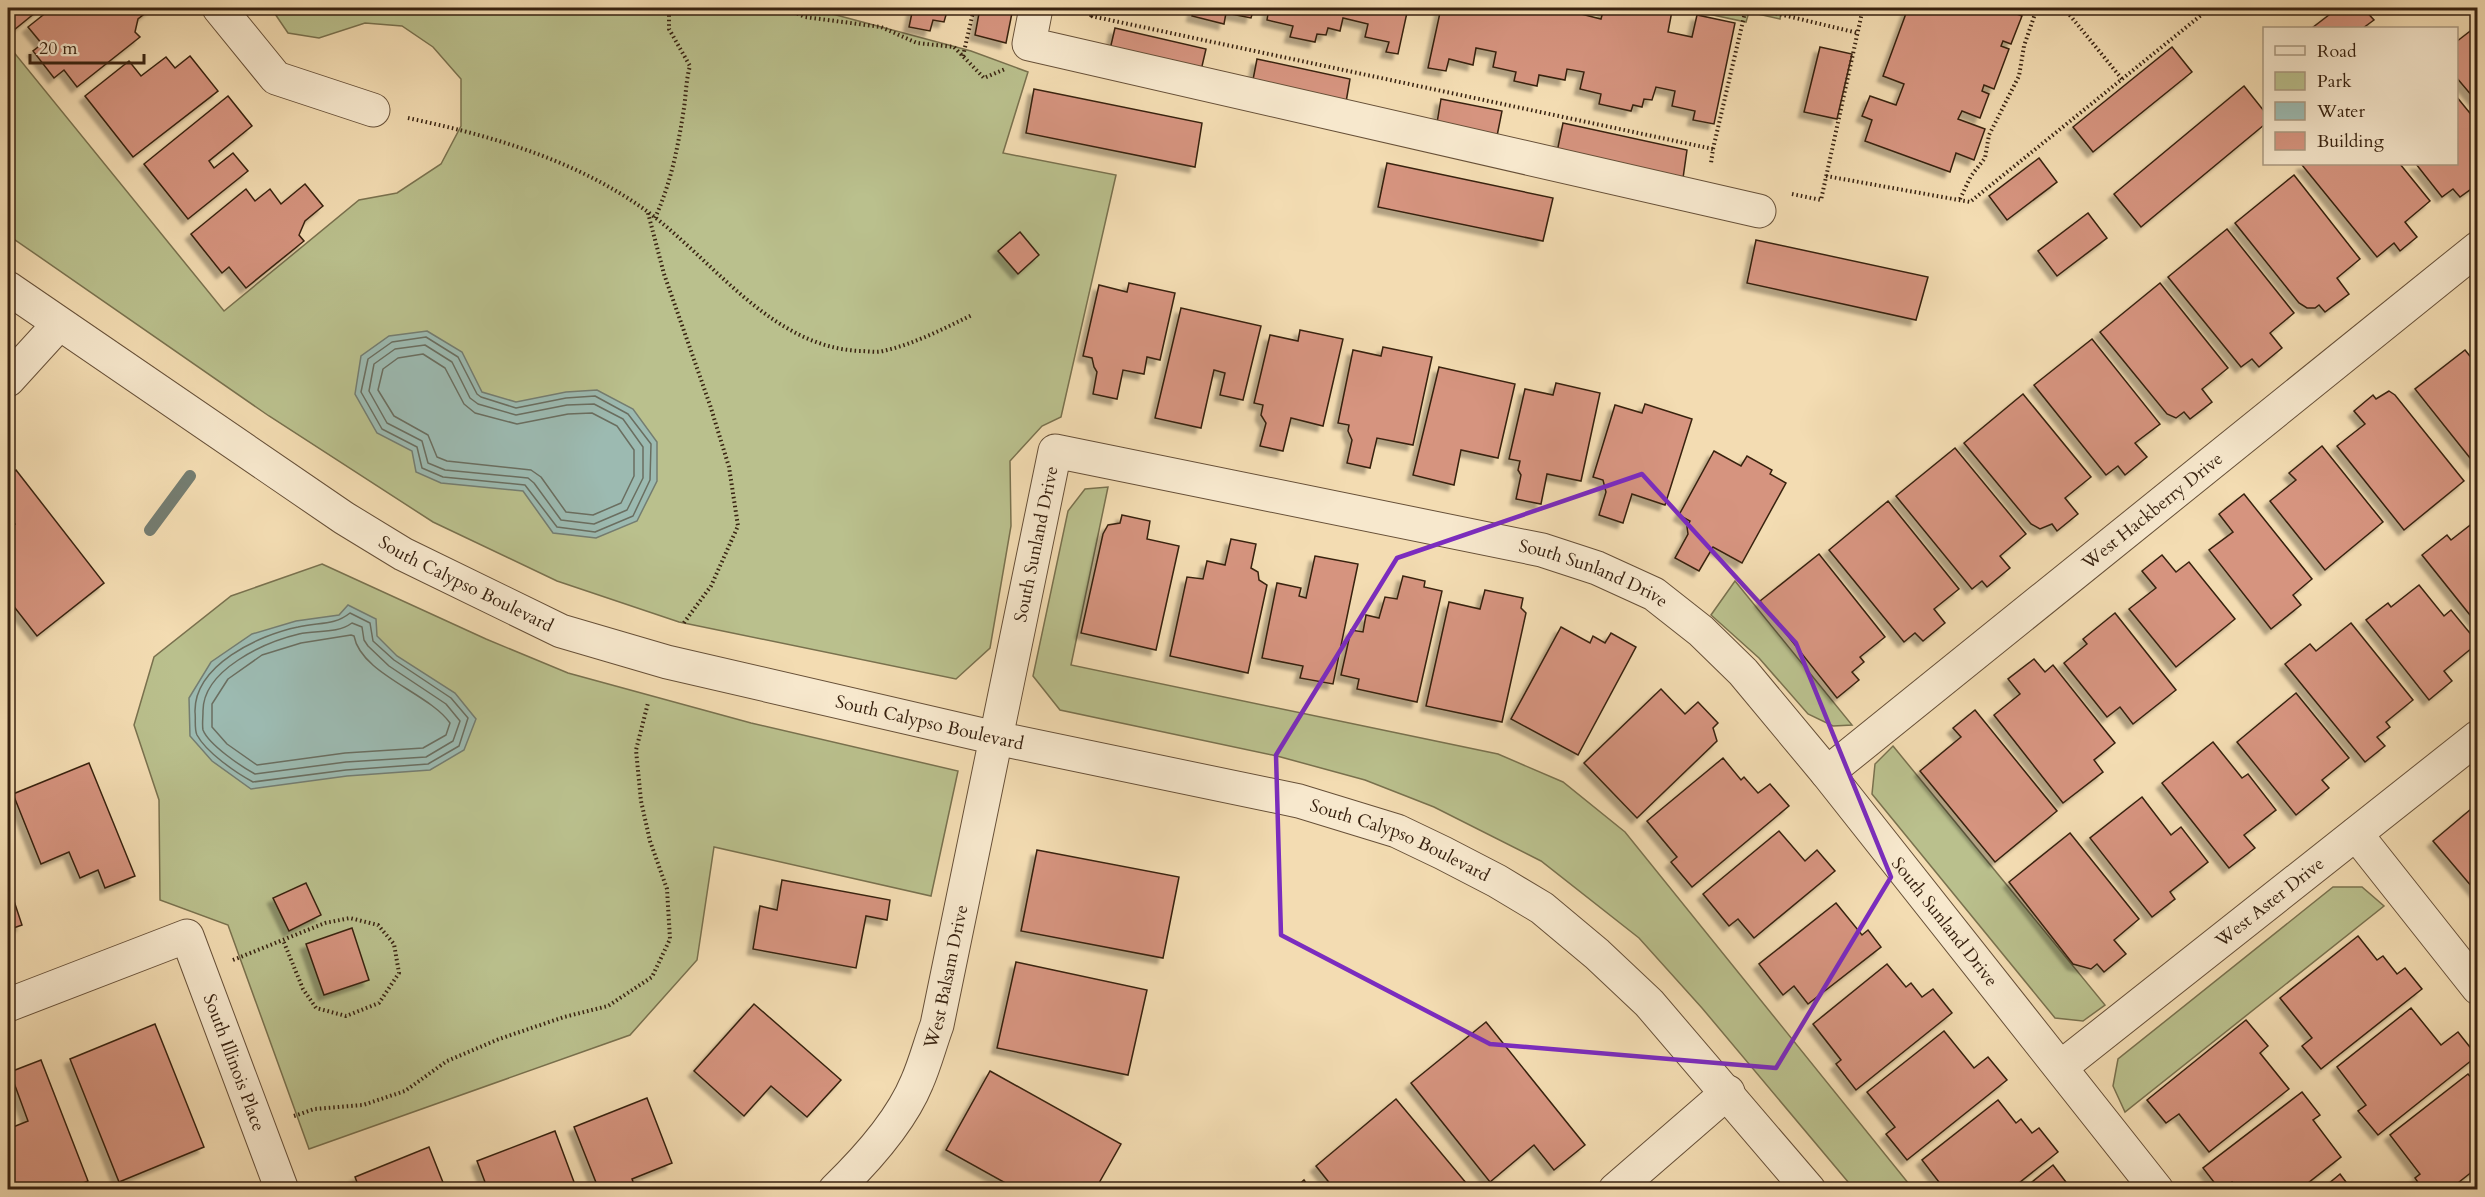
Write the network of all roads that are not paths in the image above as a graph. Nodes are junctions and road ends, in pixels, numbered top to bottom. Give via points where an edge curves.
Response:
1 (219, 8) edge
2 (1036, 8) edge
3 (373, 110) road end
4 (1759, 211) dead end
5 (2478, 248) edge
6 (8, 288) edge
7 (59, 324) junction
8 (8, 380) edge
9 (2478, 737) edge
10 (996, 738) junction
11 (1827, 773) junction
12 (2356, 834) junction
13 (2478, 988) edge
14 (8, 1005) edge
15 (2061, 1067) junction
16 (1728, 1092) junction
17 (282, 1190) edge
18 (835, 1190) edge
19 (1615, 1190) edge
20 (1809, 1190) edge
21 (2157, 1190) edge

1 - 3 street via 276,78
2 - 4 street via 1029,44
5 - 11 street, West Hackberry Drive
6 - 7 street, South Calypso Boulevard
7 - 8 street
7 - 10 street, South Calypso Boulevard via 279,475 403,554 561,631 667,662
9 - 12 street, West Aster Drive
10 - 11 street, South Sunland Drive via 1055,451 1542,550 1597,568 1654,594 1701,631 1743,672
10 - 16 street, South Calypso Boulevard via 1299,801 1397,831 1443,853 1542,908 1597,954 1649,1003
10 - 18 street, West Balsam Drive via 937,1025 916,1084 890,1127
11 - 15 street, South Sunland Drive
12 - 13 street
12 - 15 street, West Aster Drive
14 - 17 street, South Illinois Place via 187,936
15 - 21 street, South Sunland Drive
16 - 19 street
16 - 20 street, South Calypso Boulevard

